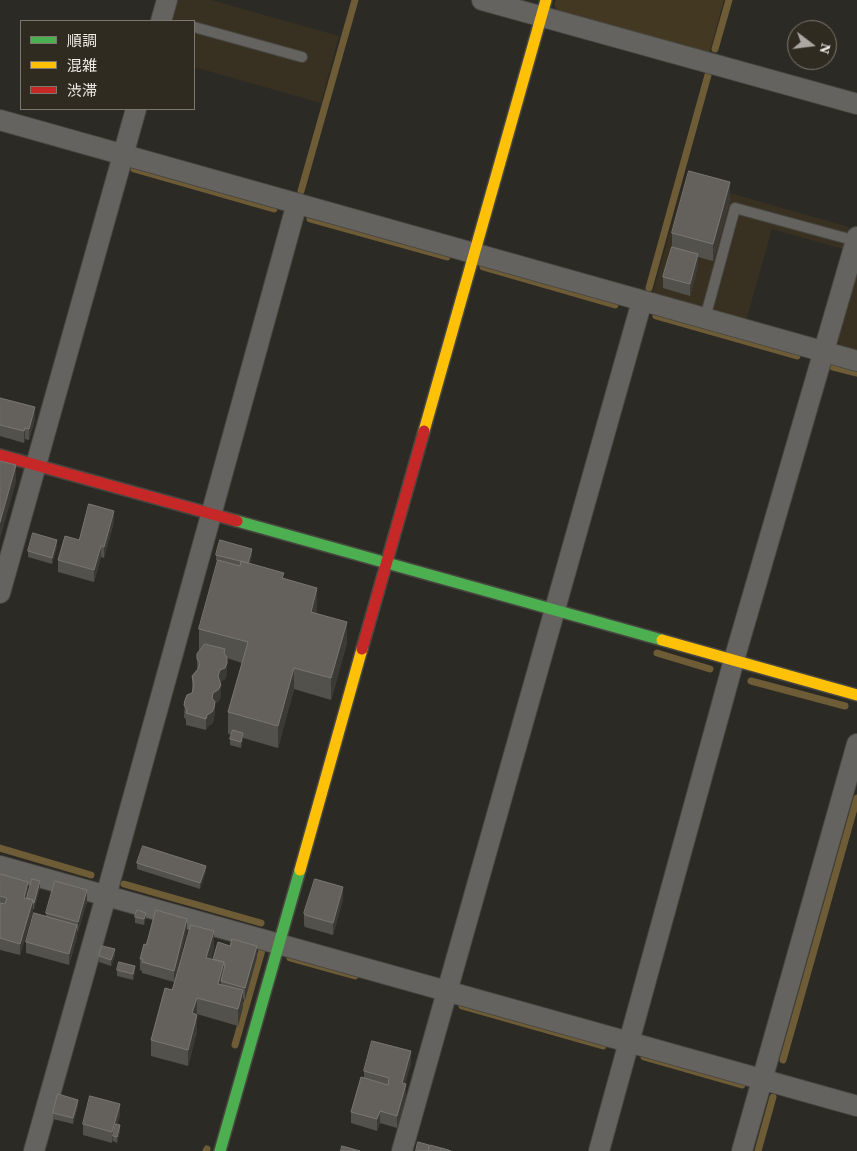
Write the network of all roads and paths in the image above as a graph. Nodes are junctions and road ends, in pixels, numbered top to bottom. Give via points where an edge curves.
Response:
1 (167, 0) edge
2 (482, 0) edge
3 (542, 6) edge
4 (161, 20) edge
5 (195, 27) edge
6 (302, 57) dead end
7 (857, 104) edge
8 (136, 110) edge
9 (0, 120) edge
10 (124, 155) junction
11 (297, 203) junction
12 (856, 239) edge
13 (474, 253) junction
14 (642, 301) junction
15 (704, 318) junction
16 (824, 352) junction
17 (857, 361) edge
18 (0, 455) edge
19 (36, 465) junction
20 (211, 514) junction
21 (387, 563) junction
22 (0, 593) edge
23 (555, 610) junction
24 (734, 660) junction
25 (857, 695) edge
26 (857, 744) edge
27 (0, 866) edge
28 (106, 896) junction
29 (279, 944) junction
30 (447, 991) junction
31 (630, 1042) junction
32 (762, 1079) junction
33 (857, 1106) edge
34 (34, 1151) edge
35 (220, 1151) edge
36 (402, 1151) edge
37 (599, 1151) edge
38 (742, 1151) edge

1 - 4 street
2 - 3 street
3 - 7 street
3 - 13 street
5 - 6 lane
8 - 10 street
9 - 10 street
10 - 11 street
10 - 19 street
11 - 13 street
11 - 20 street
12 - 15 lane via 735,208
12 - 16 street
13 - 14 street
13 - 21 street
14 - 15 street
14 - 23 street
15 - 16 street
16 - 17 street
16 - 24 street
18 - 19 street
19 - 20 street
19 - 22 street
20 - 21 street
20 - 28 street
21 - 23 street
21 - 29 street
23 - 24 street
23 - 30 street
24 - 25 street
24 - 31 street
26 - 32 street
27 - 28 street
28 - 29 street
28 - 34 street
29 - 30 street
29 - 35 street
30 - 31 street
30 - 36 street
31 - 32 street
31 - 37 street
32 - 33 street
32 - 38 street

